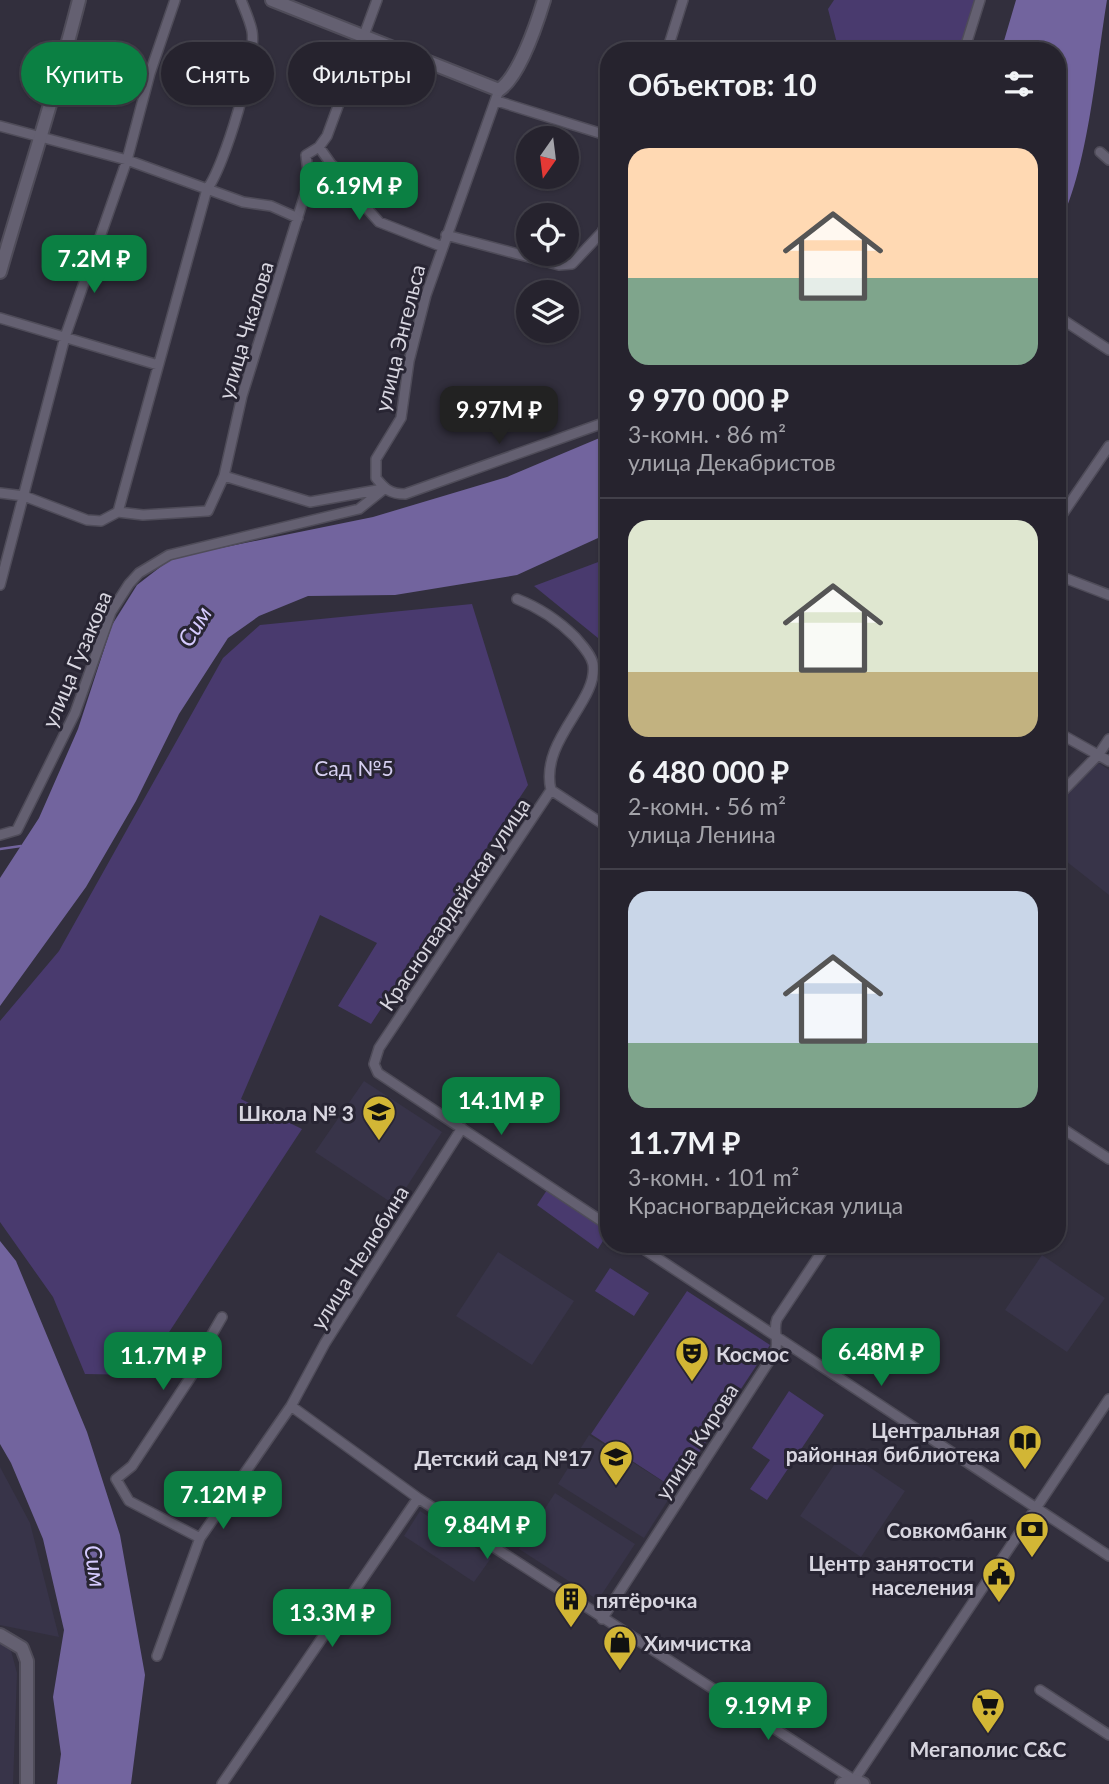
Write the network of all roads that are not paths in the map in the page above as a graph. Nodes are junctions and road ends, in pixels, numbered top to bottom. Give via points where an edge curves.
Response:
1 (79, 0) edge
2 (175, 0) edge
3 (241, 0) edge
4 (377, 0) edge
5 (544, 0) edge
6 (683, 0) edge
7 (980, 0) edge
8 (276, 1) edge
9 (361, 38) junction
10 (670, 42) edge
11 (967, 42) edge
12 (498, 96) junction
13 (0, 126) edge
14 (600, 133) edge
15 (38, 136) junction
16 (319, 147) junction
17 (1100, 152) dead end
18 (127, 160) junction
19 (1109, 160) edge
20 (207, 189) junction
21 (298, 218) junction
22 (600, 233) edge
23 (446, 235) junction
24 (443, 247) junction
25 (0, 272) edge
26 (0, 318) edge
27 (1066, 322) edge
28 (65, 337) junction
29 (1109, 350) edge
30 (158, 365) junction
31 (600, 424) edge
32 (1109, 446) edge
33 (224, 476) junction
34 (384, 489) junction
35 (0, 493) edge
36 (24, 496) junction
37 (1066, 509) edge
38 (118, 512) junction
39 (1066, 578) edge
40 (0, 585) edge
41 (1109, 595) edge
42 (517, 599) dead end
43 (1066, 737) edge
44 (1109, 739) edge
45 (1099, 754) junction
46 (1109, 761) edge
47 (1066, 788) edge
48 (551, 790) junction
49 (600, 822) edge
50 (0, 835) edge
51 (462, 1128) junction
52 (1066, 1131) edge
53 (1109, 1159) edge
54 (600, 1220) edge
55 (650, 1253) edge
56 (821, 1253) edge
57 (222, 1317) dead end
58 (777, 1338) junction
59 (1109, 1399) edge
60 (293, 1409) junction
61 (418, 1498) junction
62 (1037, 1507) junction
63 (200, 1538) junction
64 (1109, 1556) edge
65 (602, 1619) junction
66 (0, 1635) edge
67 (157, 1656) dead end
68 (1040, 1690) dead end
69 (1109, 1735) edge
70 (853, 1783) edge
71 (27, 1784) edge
72 (222, 1784) edge

1 - 15 main road via 54,97
2 - 18 street
3 - 20 street via 253,32 252,56 230,135
4 - 9 street, улица Чкалова
5 - 12 main road, улица Энгельса
6 - 10 street
7 - 11 street
8 - 9 main road
9 - 12 main road
9 - 16 street, улица Чкалова via 327,136
12 - 14 street
12 - 23 street, улица Энгельса
13 - 15 street
15 - 18 street
15 - 25 main road
16 - 21 street, улица Чкалова via 306,155 309,181
16 - 24 street via 351,181 379,222
17 - 19 street
18 - 20 street
18 - 28 street
20 - 21 street
20 - 30 street
21 - 33 street, улица Чкалова via 242,396
22 - 23 street via 572,264 559,265
23 - 24 street, улица Энгельса
24 - 34 street, улица Энгельса via 409,361 401,418 376,459 376,478
26 - 28 street
27 - 29 street
28 - 30 street
28 - 36 street
30 - 38 street
31 - 34 street via 405,494
32 - 37 street
33 - 34 street via 310,502
33 - 38 street, улица Чкалова via 208,511
34 - 50 street, улица Гузакова via 359,509 169,555 139,573 111,612 79,701 29,810 17,830
35 - 36 street
36 - 38 street via 87,520 101,521
36 - 40 street
39 - 41 street
42 - 48 street, Красногвардейская улица via 543,609 565,627 593,664 589,686 564,727 553,757 548,775
43 - 45 street
44 - 45 street
45 - 46 street
45 - 47 street
48 - 49 street
48 - 51 street, Красногвардейская улица via 379,1048 374,1064 378,1073
51 - 54 street
51 - 60 street, улица Нелюбина via 325,1343
52 - 53 street
55 - 58 street
56 - 58 street, улица Кирова via 777,1319
57 - 63 street via 189,1380 132,1466 116,1479 130,1501
58 - 62 street
58 - 65 street, улица Кирова via 775,1352
59 - 62 street
60 - 61 street
60 - 63 street, улица Нелюбина
61 - 65 street
61 - 72 street
62 - 64 street
62 - 70 street
63 - 67 street, улица Нелюбина
65 - 70 street via 700,1678
66 - 71 main road via 22,1648 27,1661
68 - 69 street

